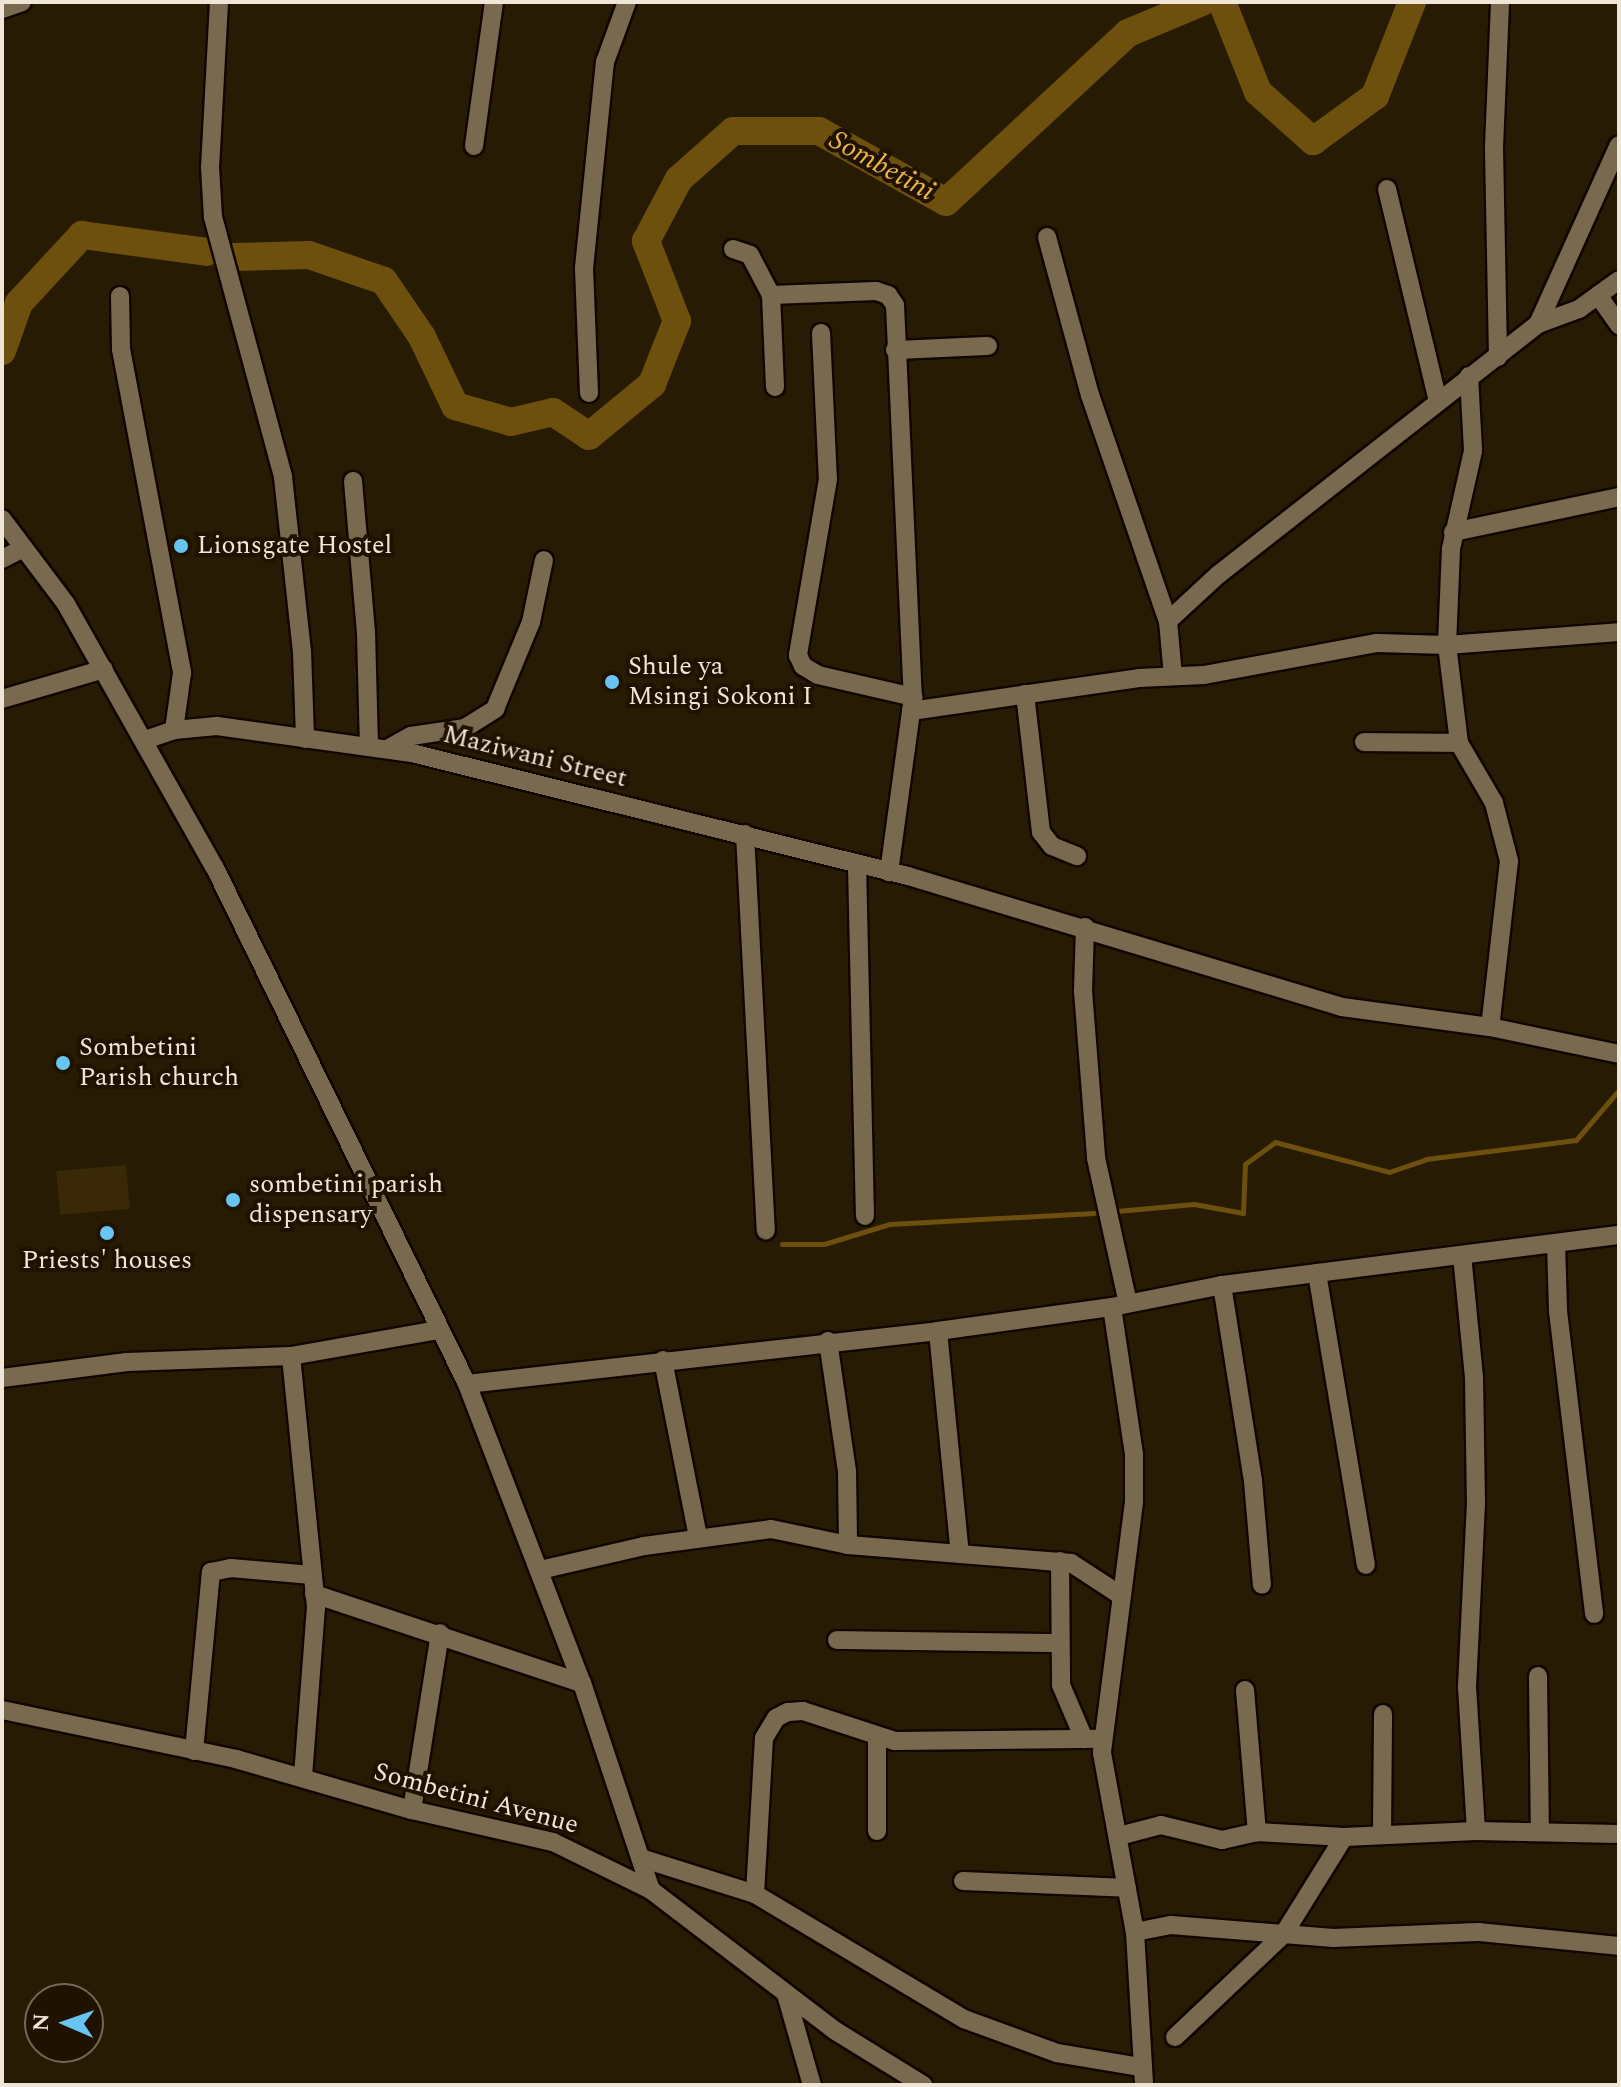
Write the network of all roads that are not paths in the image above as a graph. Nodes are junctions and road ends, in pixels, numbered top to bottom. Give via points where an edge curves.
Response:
1 (22, 2) edge
2 (219, 2) edge
3 (494, 2) edge
4 (627, 2) edge
5 (1500, 2) edge
6 (2, 9) edge
7 (1619, 145) edge
8 (474, 146) dead end
9 (1387, 189) dead end
10 (1047, 237) dead end
11 (733, 249) dead end
12 (1619, 280) edge
13 (771, 295) junction
14 (1598, 295) junction
15 (120, 296) dead end
16 (1538, 324) junction
17 (1619, 325) edge
18 (821, 333) dead end
19 (988, 346) dead end
20 (895, 350) junction
21 (1498, 357) junction
22 (1469, 376) junction
23 (775, 387) dead end
24 (589, 393) dead end
25 (1438, 401) junction
26 (353, 481) dead end
27 (1619, 497) edge
28 (2, 519) edge
29 (1453, 532) junction
30 (22, 549) junction
31 (2, 559) edge
32 (544, 560) dead end
33 (1168, 621) junction
34 (1619, 632) edge
35 (1447, 645) junction
36 (104, 669) junction
37 (1173, 676) junction
38 (1025, 694) junction
39 (2, 699) edge
40 (912, 704) junction
41 (174, 730) junction
42 (305, 739) junction
43 (145, 740) junction
44 (1364, 742) dead end
45 (1459, 743) junction
46 (369, 747) junction
47 (389, 748) junction
48 (745, 834) junction
49 (1077, 856) dead end
50 (857, 865) junction
51 (889, 872) junction
52 (1085, 927) junction
53 (1490, 1027) junction
54 (1619, 1054) edge
55 (865, 1216) dead end
56 (766, 1230) dead end
57 (1619, 1235) edge
58 (1556, 1243) junction
59 (1462, 1255) junction
60 (1317, 1273) junction
61 (1222, 1285) junction
62 (1120, 1305) junction
63 (439, 1330) junction
64 (938, 1331) junction
65 (828, 1341) junction
66 (291, 1356) junction
67 (663, 1360) junction
68 (2, 1378) edge
69 (467, 1384) junction
70 (698, 1537) junction
71 (848, 1545) junction
72 (960, 1554) junction
73 (1060, 1561) junction
74 (1366, 1565) dead end
75 (540, 1570) junction
76 (313, 1584) junction
77 (1262, 1585) dead end
78 (1120, 1595) junction
79 (1594, 1614) dead end
80 (440, 1633) junction
81 (837, 1640) dead end
82 (1058, 1643) junction
83 (1538, 1676) dead end
84 (582, 1683) junction
85 (1245, 1690) dead end
86 (2, 1710) edge
87 (1383, 1714) dead end
88 (877, 1738) junction
89 (1093, 1739) junction
90 (194, 1751) junction
91 (303, 1776) junction
92 (412, 1810) junction
93 (877, 1831) dead end
94 (1476, 1831) junction
95 (1257, 1832) junction
96 (1540, 1832) junction
97 (1382, 1834) junction
98 (1619, 1834) edge
99 (1119, 1836) junction
100 (1344, 1837) junction
101 (644, 1859) junction
102 (963, 1881) dead end
103 (1127, 1888) junction
104 (651, 1890) junction
105 (755, 1894) junction
106 (1135, 1932) junction
107 (1283, 1935) junction
108 (1619, 1946) edge
109 (786, 1994) junction
110 (1175, 2037) dead end
111 (1142, 2076) edge
112 (812, 2085) edge
113 (923, 2085) edge

1 - 6 street
2 - 42 street via 210,167 213,217 283,477 302,651
3 - 8 street
4 - 24 street via 605,62 584,268
5 - 21 street via 1494,147
7 - 16 street
9 - 25 street
10 - 33 street via 1090,395
11 - 13 street via 747,252
12 - 14 street
13 - 20 street via 888,295 895,305
13 - 23 street
14 - 16 street via 1562,317
14 - 17 street
15 - 41 street via 121,349 182,673
16 - 21 street
18 - 40 street via 828,479 798,655 803,666 818,675
19 - 20 street
20 - 40 street
21 - 22 street
22 - 25 street
22 - 29 street via 1472,469
25 - 33 street via 1219,574
26 - 46 street
27 - 29 street
28 - 30 street
29 - 35 street
30 - 31 street
30 - 36 street via 66,604
32 - 47 street via 531,622 495,709 465,728 411,736
33 - 37 street
34 - 35 street
35 - 37 street via 1377,643
35 - 45 street
36 - 39 street
36 - 43 street
37 - 38 street
38 - 40 street
38 - 49 street via 1041,832 1052,846
40 - 51 street
41 - 42 street, Maziwani Street via 217,726
41 - 43 street, Maziwani Street
42 - 46 street, Maziwani Street
43 - 63 street via 312,1063
44 - 45 street
45 - 53 street via 1494,803 1509,861
46 - 47 street, Maziwani Street
47 - 48 street, Maziwani Street
48 - 50 street, Maziwani Street
48 - 56 street
50 - 51 street, Maziwani Street
50 - 55 street
51 - 52 street, Maziwani Street
52 - 53 street, Maziwani Street via 1342,1007
52 - 62 street via 1083,991 1094,1142
53 - 54 street, Maziwani Street
57 - 58 street
58 - 59 street
58 - 79 street via 1558,1311
59 - 60 street
59 - 94 street via 1474,1377 1476,1503 1467,1687
60 - 61 street
60 - 74 street
61 - 62 street
61 - 77 street via 1253,1481
62 - 64 street
62 - 78 street via 1135,1484
63 - 66 street
63 - 69 street
64 - 65 street
64 - 72 street
65 - 67 street
65 - 71 street via 847,1471
66 - 68 street via 127,1362
66 - 76 street
67 - 69 street
67 - 70 street
69 - 75 street
70 - 71 street via 771,1529
70 - 75 street
71 - 72 street
72 - 73 street
73 - 78 street via 1083,1568
73 - 82 street
75 - 84 street
76 - 80 street
76 - 90 street via 231,1568 211,1572
76 - 91 street
78 - 89 street
80 - 84 street
80 - 92 street
81 - 82 street
82 - 89 street via 1064,1699
83 - 96 street
84 - 101 street
85 - 95 street
86 - 90 street, Sombetini Avenue
87 - 97 street
88 - 89 street
88 - 93 street
88 - 105 street via 803,1711 788,1712 769,1726
89 - 99 street
90 - 91 street, Sombetini Avenue
91 - 92 street, Sombetini Avenue
92 - 104 street, Sombetini Avenue via 553,1842
94 - 96 street
94 - 97 street
95 - 99 street via 1222,1840 1161,1825
95 - 100 street
96 - 98 street
97 - 100 street
99 - 103 street
100 - 107 street
101 - 104 street
101 - 105 street
102 - 103 street
103 - 106 street
104 - 109 street, Sombetini Avenue
105 - 111 street via 964,2019 1057,2053
106 - 107 street via 1209,1926
106 - 111 street
107 - 108 street via 1479,1932
107 - 110 street
109 - 112 street
109 - 113 street, Sombetini Avenue

